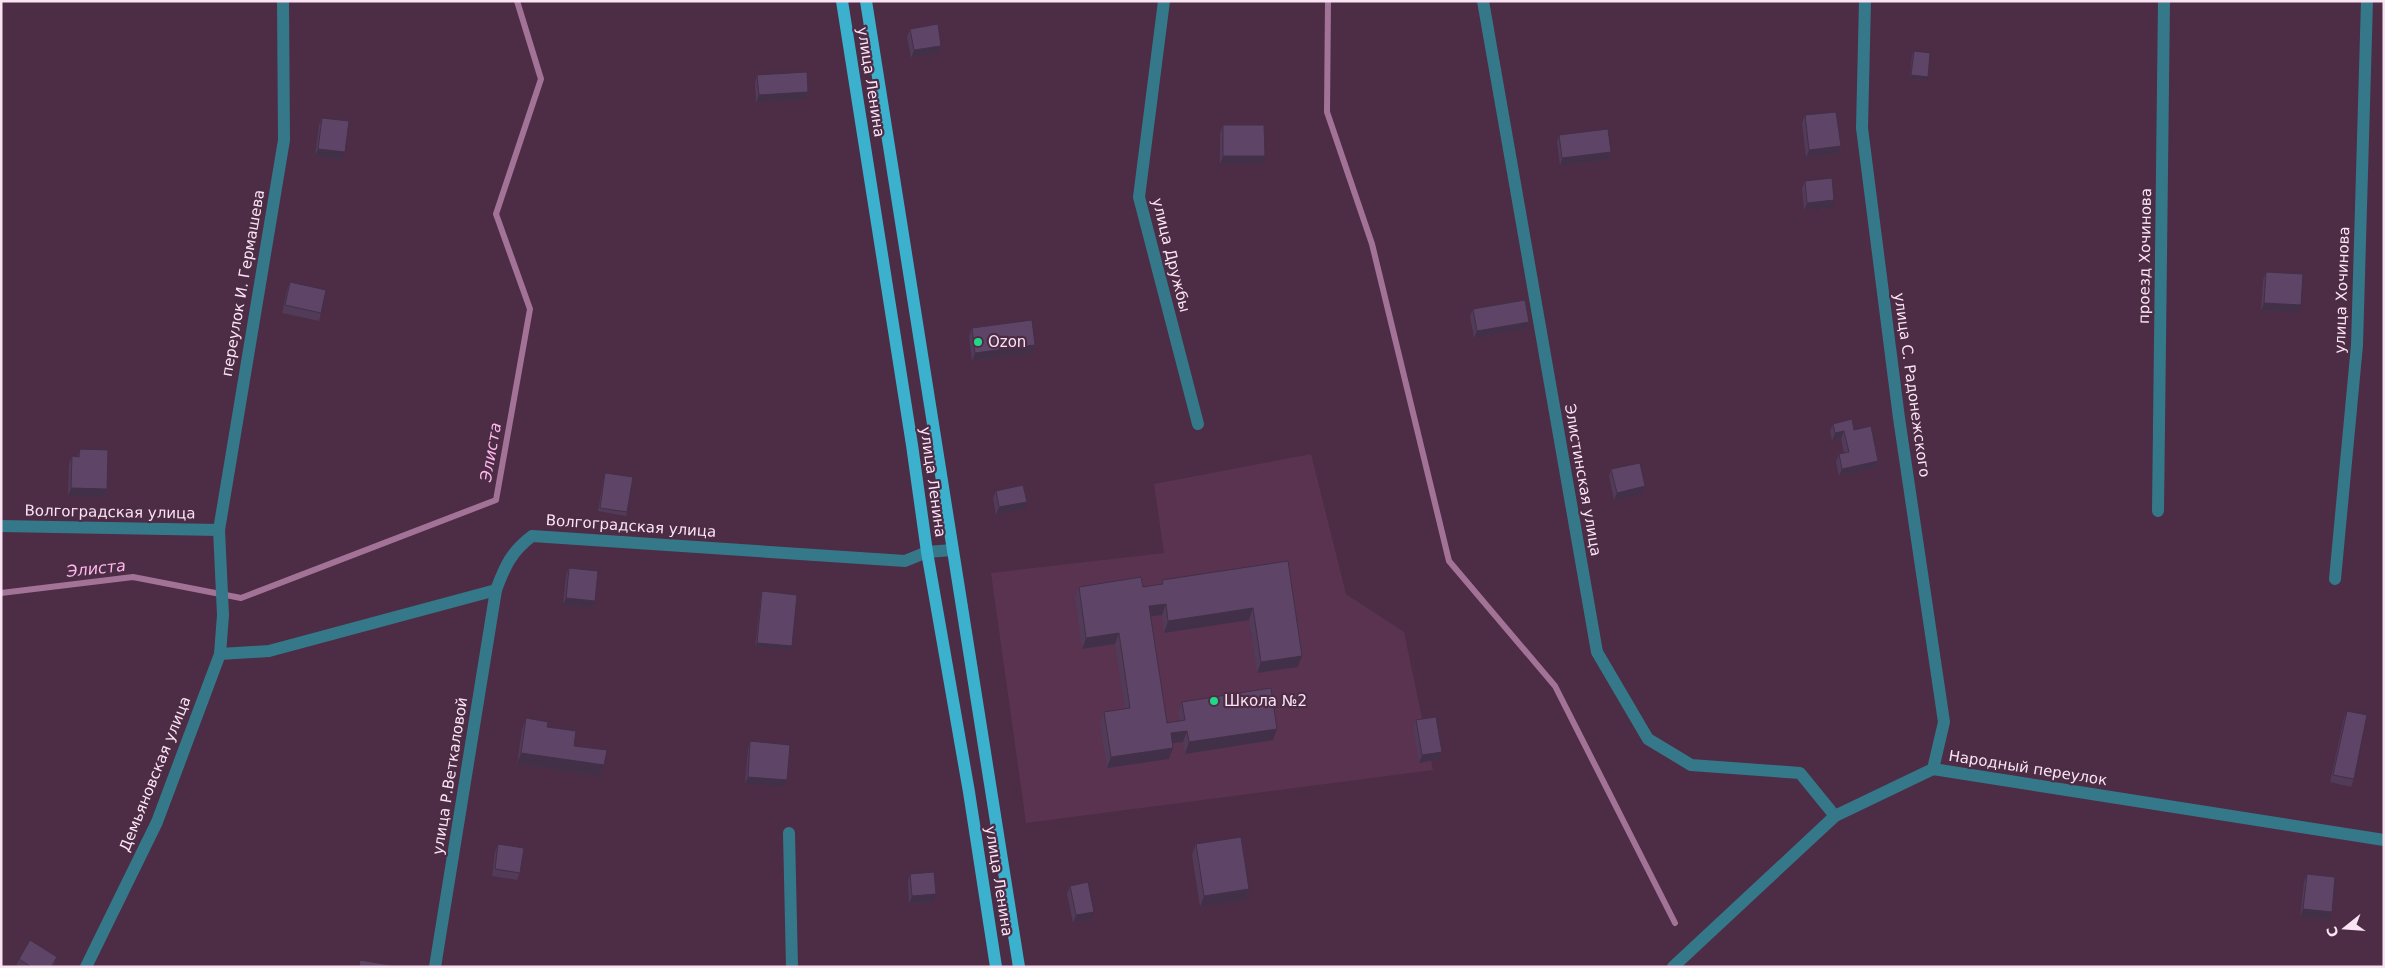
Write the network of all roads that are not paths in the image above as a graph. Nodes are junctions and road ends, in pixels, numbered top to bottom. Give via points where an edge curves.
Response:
1 (283, 1) edge
2 (842, 1) edge
3 (866, 1) edge
4 (1164, 1) edge
5 (1483, 1) edge
6 (1865, 1) edge
7 (2164, 1) edge
8 (2367, 1) edge
9 (1198, 424) dead end
10 (2158, 511) dead end
11 (1, 526) edge
12 (219, 530) junction
13 (952, 550) junction
14 (926, 552) junction
15 (2335, 580) dead end
16 (496, 590) junction
17 (223, 615) joint
18 (220, 654) junction
19 (1933, 770) junction
20 (1835, 816) junction
21 (788, 834) dead end
22 (2384, 840) edge
23 (1680, 965) edge
24 (86, 967) edge
25 (435, 967) edge
26 (792, 967) edge
27 (996, 967) edge
28 (1019, 967) edge

1 - 12 street, переулок И. Гермашева via 284,140
2 - 14 main road, улица Ленина
3 - 13 main road, улица Ленина
4 - 9 street, улица Дружбы via 1139,197
5 - 20 street, Элистинская улица via 1597,652 1648,739 1691,765 1800,773
6 - 19 street, улица С. Радонежского via 1862,128 1899,418 1944,722
7 - 10 street, проезд Хочинова
8 - 15 street, улица Хочинова via 2357,345
11 - 12 street, Волгоградская улица
12 - 17 street, переулок И. Гермашева
13 - 14 street
13 - 28 main road, улица Ленина
14 - 16 street, Волгоградская улица via 904,561 532,536 517,548 504,567
14 - 27 main road, улица Ленина
16 - 18 street via 269,651
16 - 25 street, улица Р.Веткаловой
17 - 18 street, Демьяновская улица
18 - 24 street, Демьяновская улица via 157,822
19 - 20 street, Народный переулок
19 - 22 street, Народный переулок
20 - 23 street, Народный переулок
21 - 26 street

